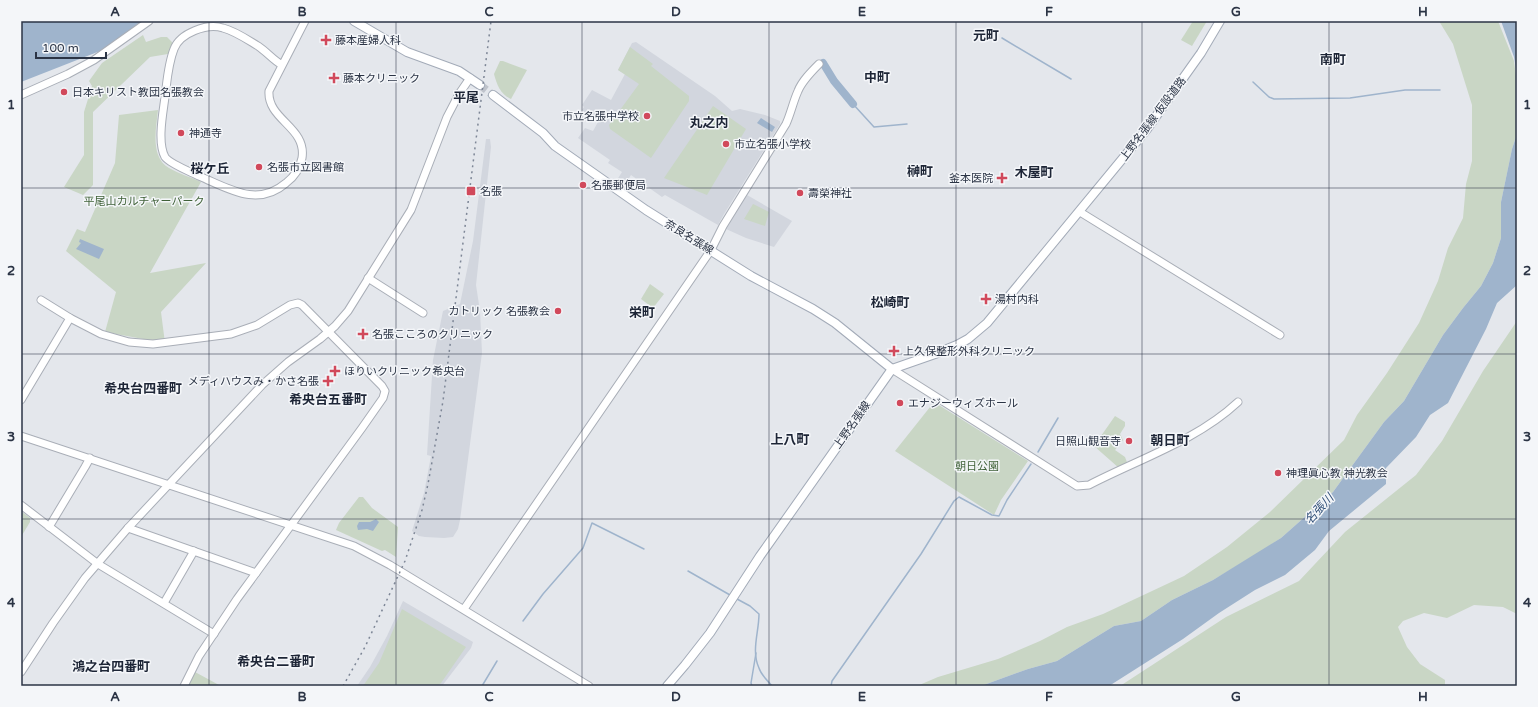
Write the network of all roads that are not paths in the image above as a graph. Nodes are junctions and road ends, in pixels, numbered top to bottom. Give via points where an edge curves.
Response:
1 (149, 21) edge
2 (305, 21) edge
3 (354, 21) edge
4 (1220, 21) edge
5 (819, 64) dead end
6 (282, 65) junction
7 (470, 78) junction
8 (480, 85) tunnel mouth
9 (21, 95) edge
10 (493, 95) tunnel mouth
11 (1080, 212) junction
12 (711, 250) junction
13 (368, 278) junction
14 (41, 300) dead end
15 (423, 313) dead end
16 (70, 318) junction
17 (328, 332) junction
18 (1280, 335) dead end
19 (892, 369) junction
20 (21, 400) edge
21 (1238, 402) dead end
22 (21, 436) edge
23 (90, 458) junction
24 (168, 485) junction
25 (21, 505) edge
26 (291, 525) junction
27 (49, 527) junction
28 (128, 528) junction
29 (194, 551) junction
30 (98, 564) junction
31 (256, 573) junction
32 (164, 603) junction
33 (464, 610) junction
34 (214, 634) junction
35 (21, 672) edge
36 (184, 686) edge
37 (589, 686) edge
38 (666, 686) edge

1 - 9 street via 94,60
2 - 6 street
3 - 7 main road via 407,52 452,68
4 - 11 main road, 上野名張線 仮設道路 via 1150,126
5 - 12 street via 798,91 786,124
6 - 6 street via 270,88 271,105 298,134 302,153 298,168 286,183 268,193 245,195 167,159 161,139 163,108 171,58 181,39 197,30 223,28 258,46
7 - 8 main road
7 - 13 street via 447,117 411,210
10 - 12 main road, 奈良名張線 via 543,133 561,151 646,210
11 - 18 street
11 - 19 main road via 981,329 957,345
12 - 19 main road, 奈良名張線 via 751,276 835,323
12 - 33 street
13 - 15 street
13 - 17 street via 348,311
14 - 16 street
16 - 17 street via 118,340 158,344 238,332 298,303
16 - 20 street
17 - 24 street via 262,385
17 - 26 street via 382,386 385,395
19 - 21 street via 1077,486 1089,485 1193,435 1218,420
19 - 38 main road, 上野名張線 via 760,556 710,633
22 - 23 street
23 - 24 street
23 - 27 street
24 - 26 street
24 - 28 street
25 - 27 street
26 - 31 street
26 - 33 street via 354,546
27 - 30 street
28 - 29 street
28 - 30 street
29 - 31 street
29 - 32 street
30 - 32 street
30 - 35 street via 85,578
31 - 34 street
32 - 34 street
33 - 37 street
34 - 36 street

